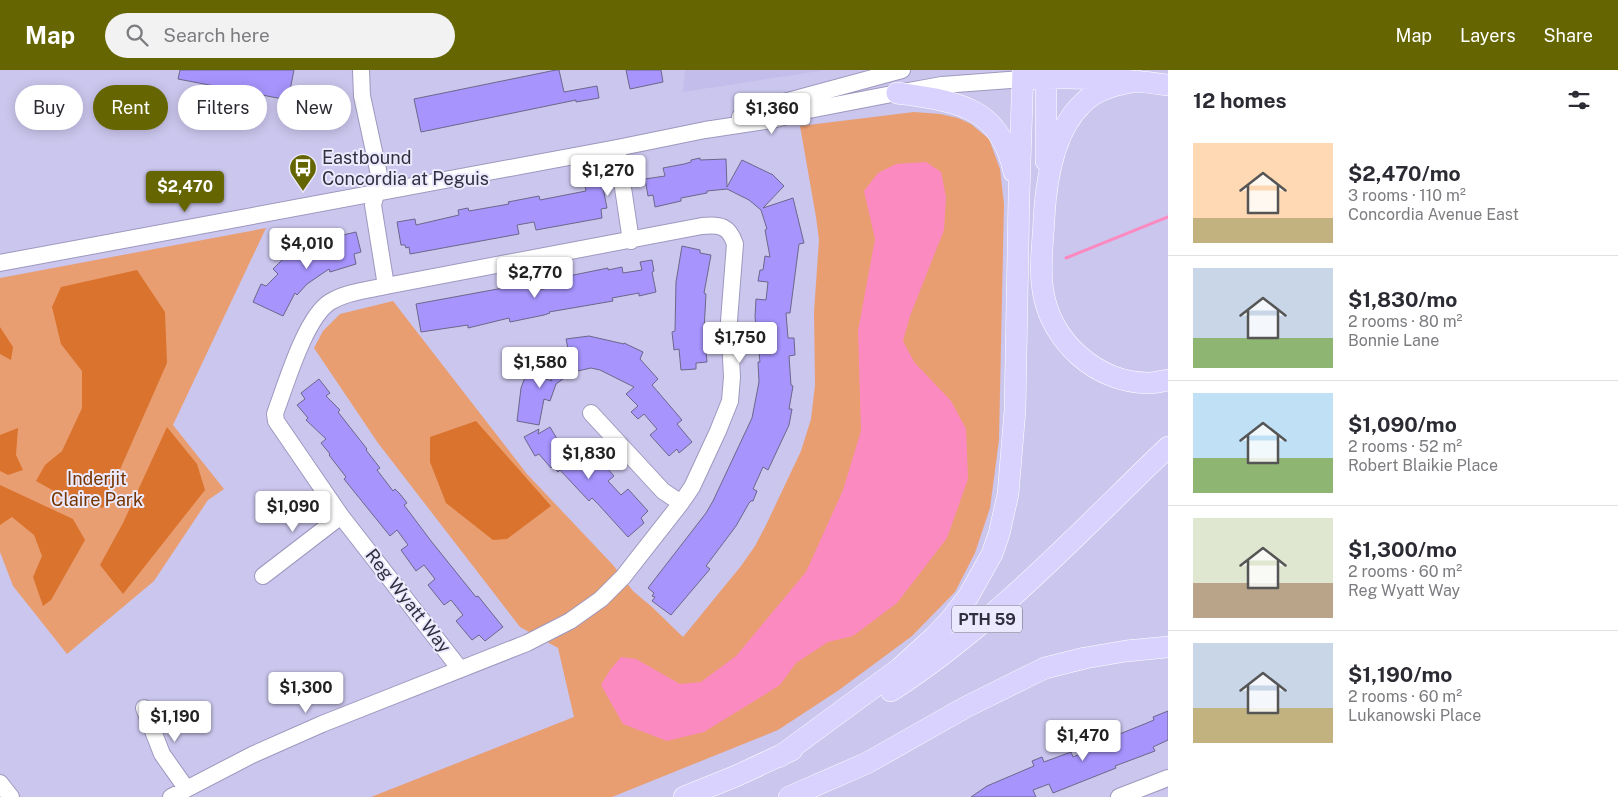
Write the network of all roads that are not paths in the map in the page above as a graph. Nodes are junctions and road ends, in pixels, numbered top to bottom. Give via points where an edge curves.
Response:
1 (361, 70) edge
2 (902, 70) edge
3 (1023, 74) edge
4 (1046, 74) edge
5 (1138, 80) junction
6 (1168, 85) edge
7 (897, 93) junction
8 (705, 130) junction
9 (617, 148) junction
10 (1046, 189) junction
11 (377, 194) junction
12 (1019, 194) junction
13 (631, 240) junction
14 (0, 263) edge
15 (386, 286) junction
16 (1165, 381) edge
17 (591, 413) dead end
18 (1168, 447) edge
19 (681, 503) junction
20 (341, 516) junction
21 (263, 576) dead end
22 (1168, 647) edge
23 (460, 669) junction
24 (144, 708) dead end
25 (779, 757) junction
26 (1168, 778) edge
27 (0, 782) edge
28 (186, 788) junction
29 (11, 797) edge
30 (171, 797) edge
31 (684, 797) edge
32 (789, 797) edge
33 (1119, 797) edge

1 - 11 street via 362,96 380,179
2 - 8 street via 773,105
3 - 4 main road
3 - 7 street
3 - 12 main road
4 - 5 main road
4 - 10 main road
5 - 6 main road
5 - 10 main road via 1106,88 1083,103 1062,133
7 - 8 street via 772,120
7 - 12 main road via 949,102 988,121 1004,143
8 - 9 street
9 - 11 street
9 - 13 street
10 - 16 main road via 1041,273 1046,305 1063,340 1094,367 1112,376 1149,383
11 - 14 street
11 - 15 street via 373,205
12 - 25 main road via 1012,453 1007,501 992,554 968,597 933,638 900,668
13 - 15 street, Reg Wyatt Way
13 - 19 street, Reg Wyatt Way via 711,225 723,227 732,234 735,244 729,321 730,401 705,460
15 - 20 street, Reg Wyatt Way via 336,299 316,315 275,414 278,427
17 - 19 street via 663,491
18 - 25 main road, PTH 59 via 1057,554 959,641 904,683 850,718
19 - 23 street, Reg Wyatt Way via 623,577 600,599 570,621 527,643
20 - 21 street
20 - 23 street, Reg Wyatt Way
22 - 32 main road via 1093,656 1044,668 966,707 867,763
23 - 28 street, Reg Wyatt Way via 261,751
24 - 28 street via 162,754
25 - 31 main road, PTH 59
26 - 33 street
27 - 29 street
28 - 30 street, Reg Wyatt Way

